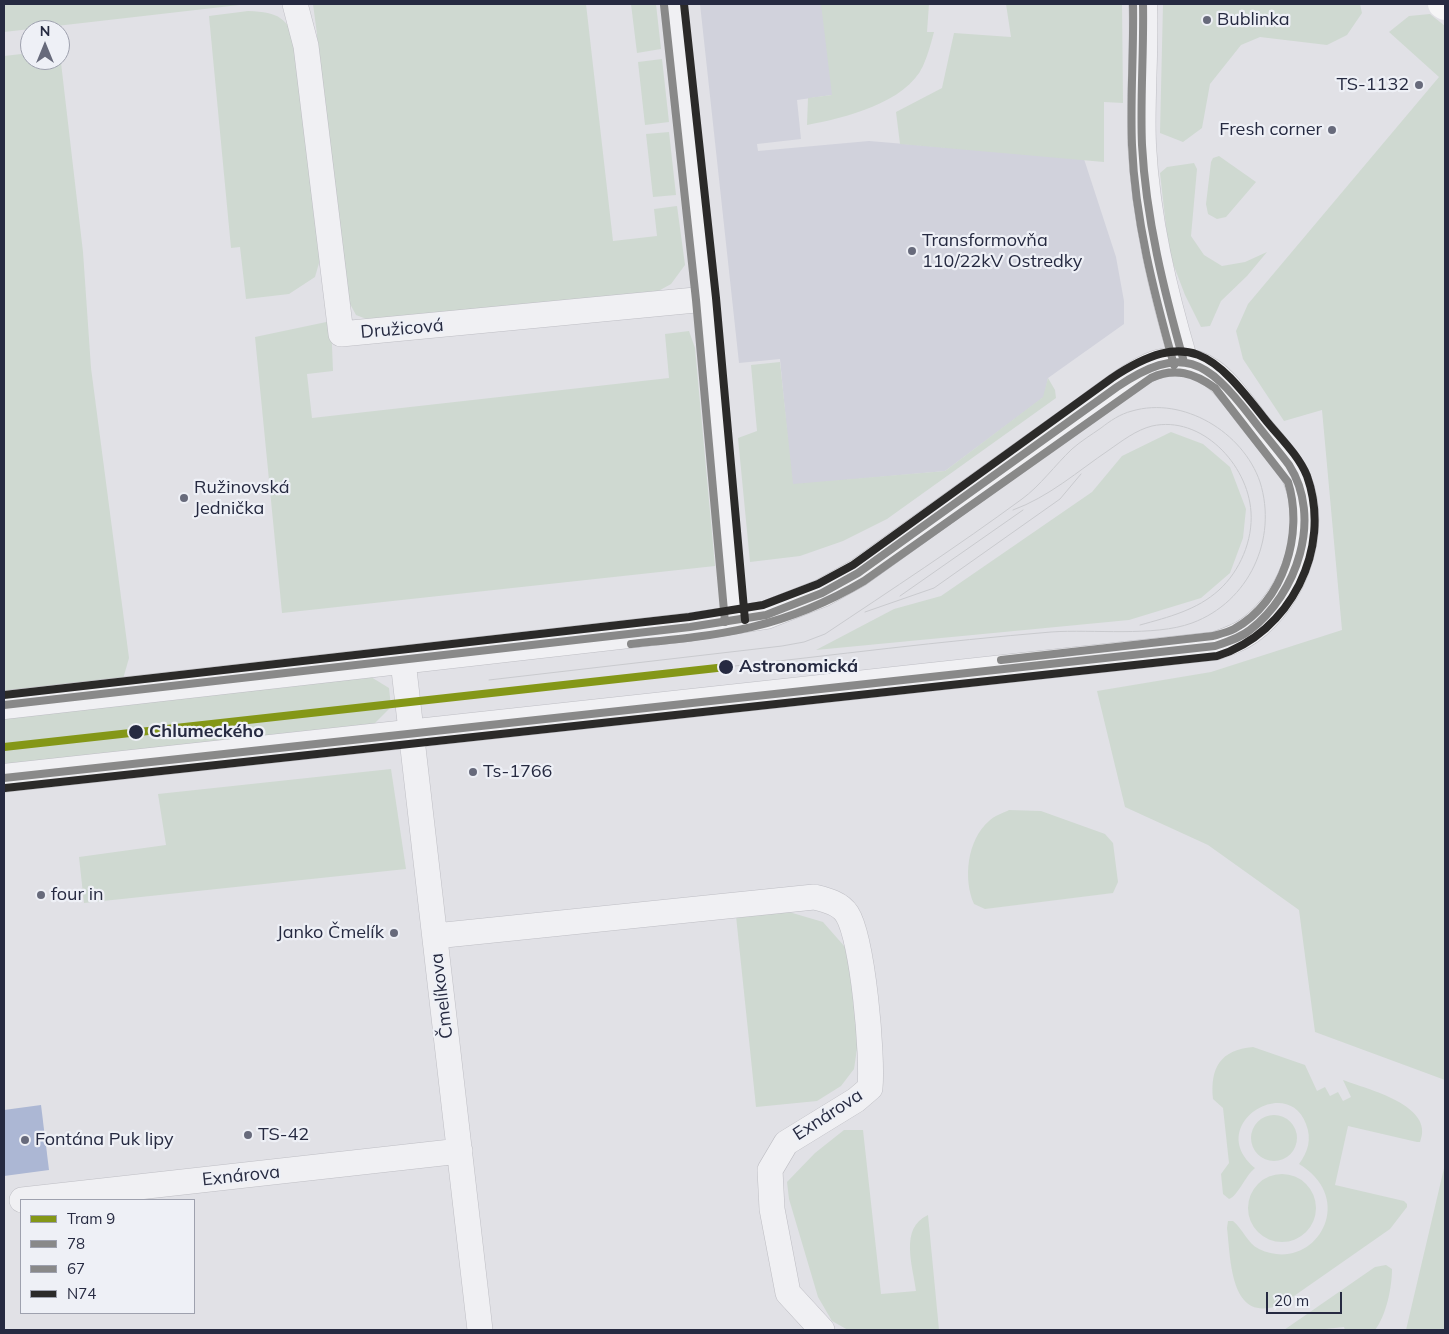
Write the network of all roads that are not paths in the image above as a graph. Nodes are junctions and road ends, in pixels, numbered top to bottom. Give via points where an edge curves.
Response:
1 (295, 4) edge
2 (674, 4) edge
3 (1143, 4) edge
4 (1442, 4) edge
5 (1445, 6) edge
6 (706, 299) junction
7 (1184, 362) junction
8 (735, 621) junction
9 (403, 661) junction
10 (4, 705) edge
11 (412, 733) junction
12 (4, 778) edge
13 (435, 936) junction
14 (460, 1151) junction
15 (35, 1199) edge
16 (480, 1330) edge
17 (822, 1330) edge

1 - 6 street, Družicová via 306,46 341,334
2 - 6 street
3 - 7 street via 1142,144 1147,199 1158,264
4 - 5 main road
6 - 8 street
7 - 8 street via 1163,363 1146,369 858,573 795,605
7 - 11 street via 1208,370 1222,381 1297,476 1304,505 1300,552 1291,577 1269,613 1239,638 1201,648
8 - 9 street
9 - 10 street
9 - 11 street, Čmelíkova
11 - 12 street
11 - 13 street, Čmelíkova
13 - 14 street, Čmelíkova
13 - 17 street, Exnárova via 814,897 832,901 847,913 858,944 872,1066 870,1088 786,1143 770,1170 772,1209 788,1293
14 - 15 street, Exnárova
14 - 16 street, Čmelíkova

